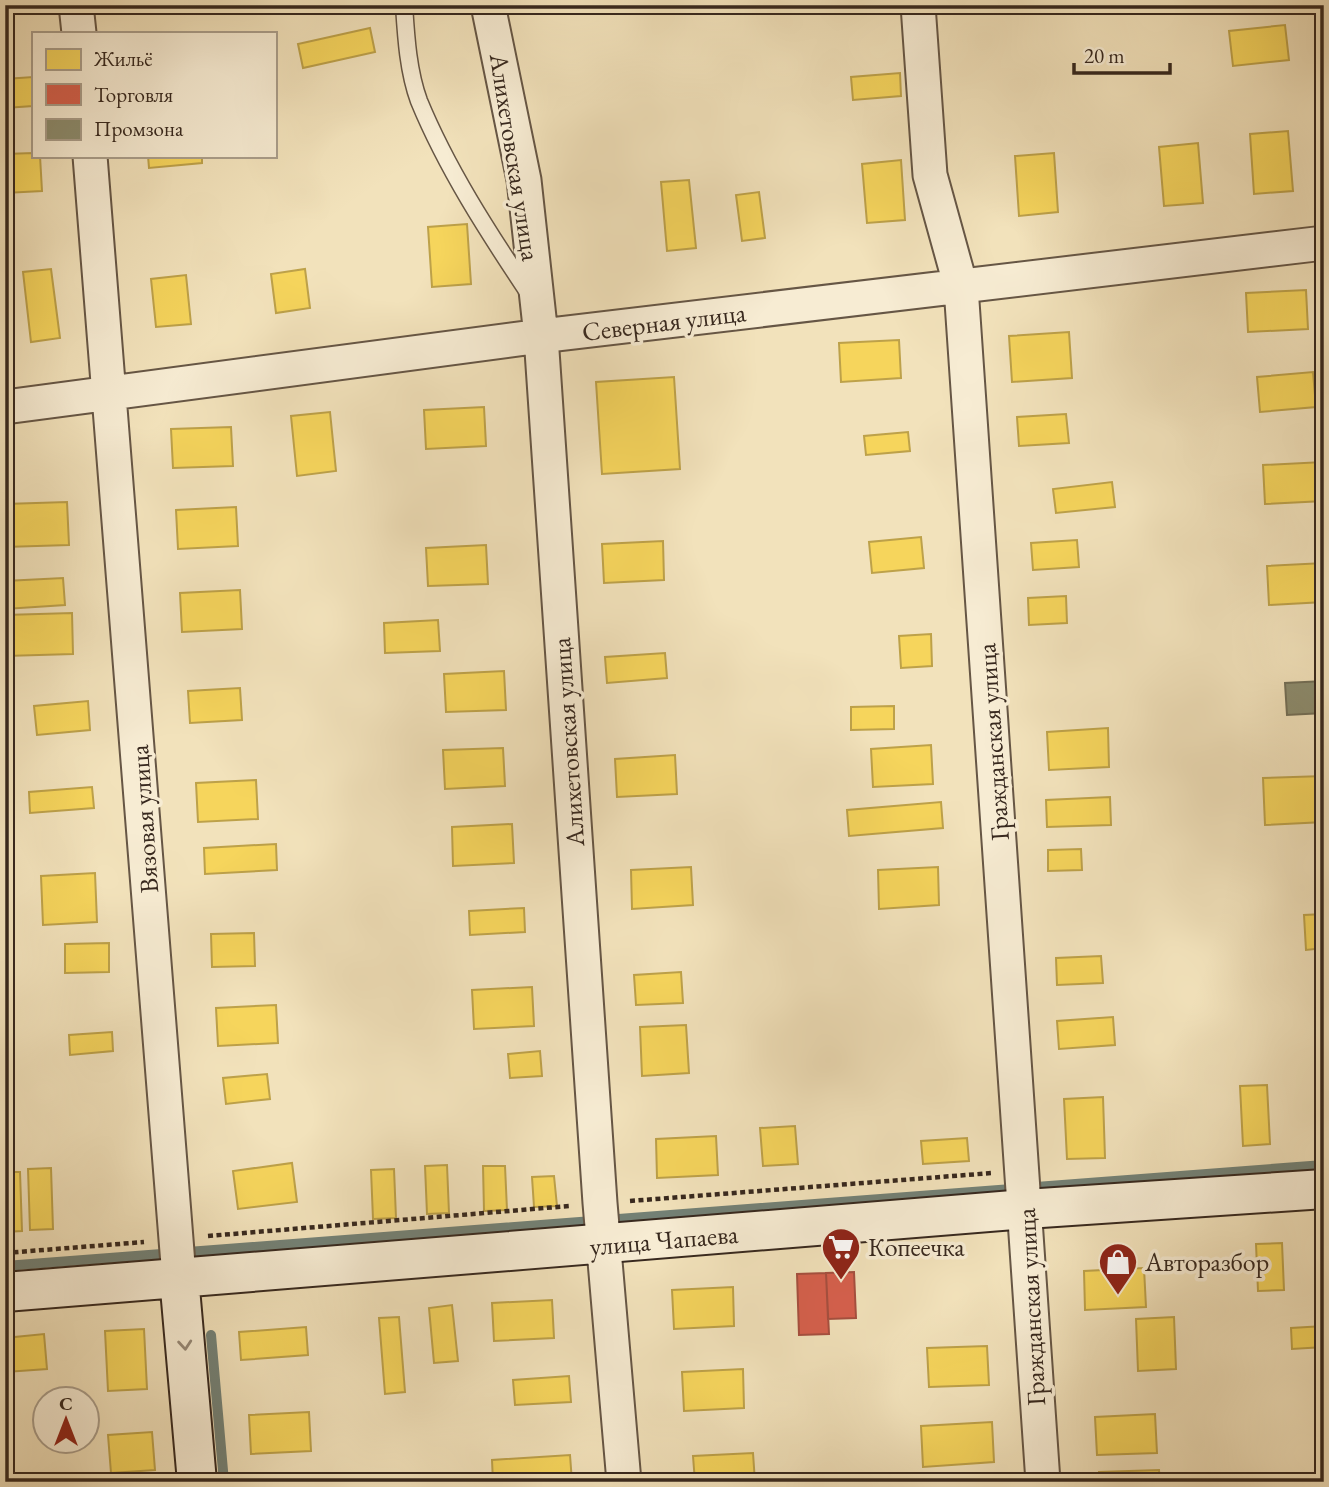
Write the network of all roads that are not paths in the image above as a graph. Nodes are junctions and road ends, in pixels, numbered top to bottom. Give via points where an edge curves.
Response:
1 (76, 5) edge
2 (404, 5) edge
3 (488, 5) edge
4 (918, 5) edge
5 (79, 32) edge
6 (90, 158) edge
7 (1322, 245) edge
8 (961, 287) junction
9 (539, 321) junction
10 (111, 393) junction
11 (5, 407) edge
12 (1324, 1189) edge
13 (1026, 1209) junction
14 (603, 1245) junction
15 (179, 1277) junction
16 (5, 1292) edge
17 (197, 1482) edge
18 (624, 1482) edge
19 (1043, 1482) edge

1 - 5 street
2 - 9 lane via 407,47 419,99 476,213
3 - 9 street, Алихетовская улица via 524,180
4 - 8 street, Гражданская улица via 930,175
6 - 10 street, Вязовая улица
7 - 8 street, Северная улица
8 - 9 street, Северная улица
8 - 13 street, Гражданская улица
9 - 10 street, Северная улица
9 - 14 street, Алихетовская улица
10 - 11 street, Северная улица
10 - 15 street, Вязовая улица
12 - 13 street, улица Чапаева
13 - 14 street, улица Чапаева
13 - 19 street, Гражданская улица
14 - 15 street, улица Чапаева
14 - 18 street, Алихетовская улица
15 - 16 street, улица Чапаева
15 -> 17 street, Вязовая улица

